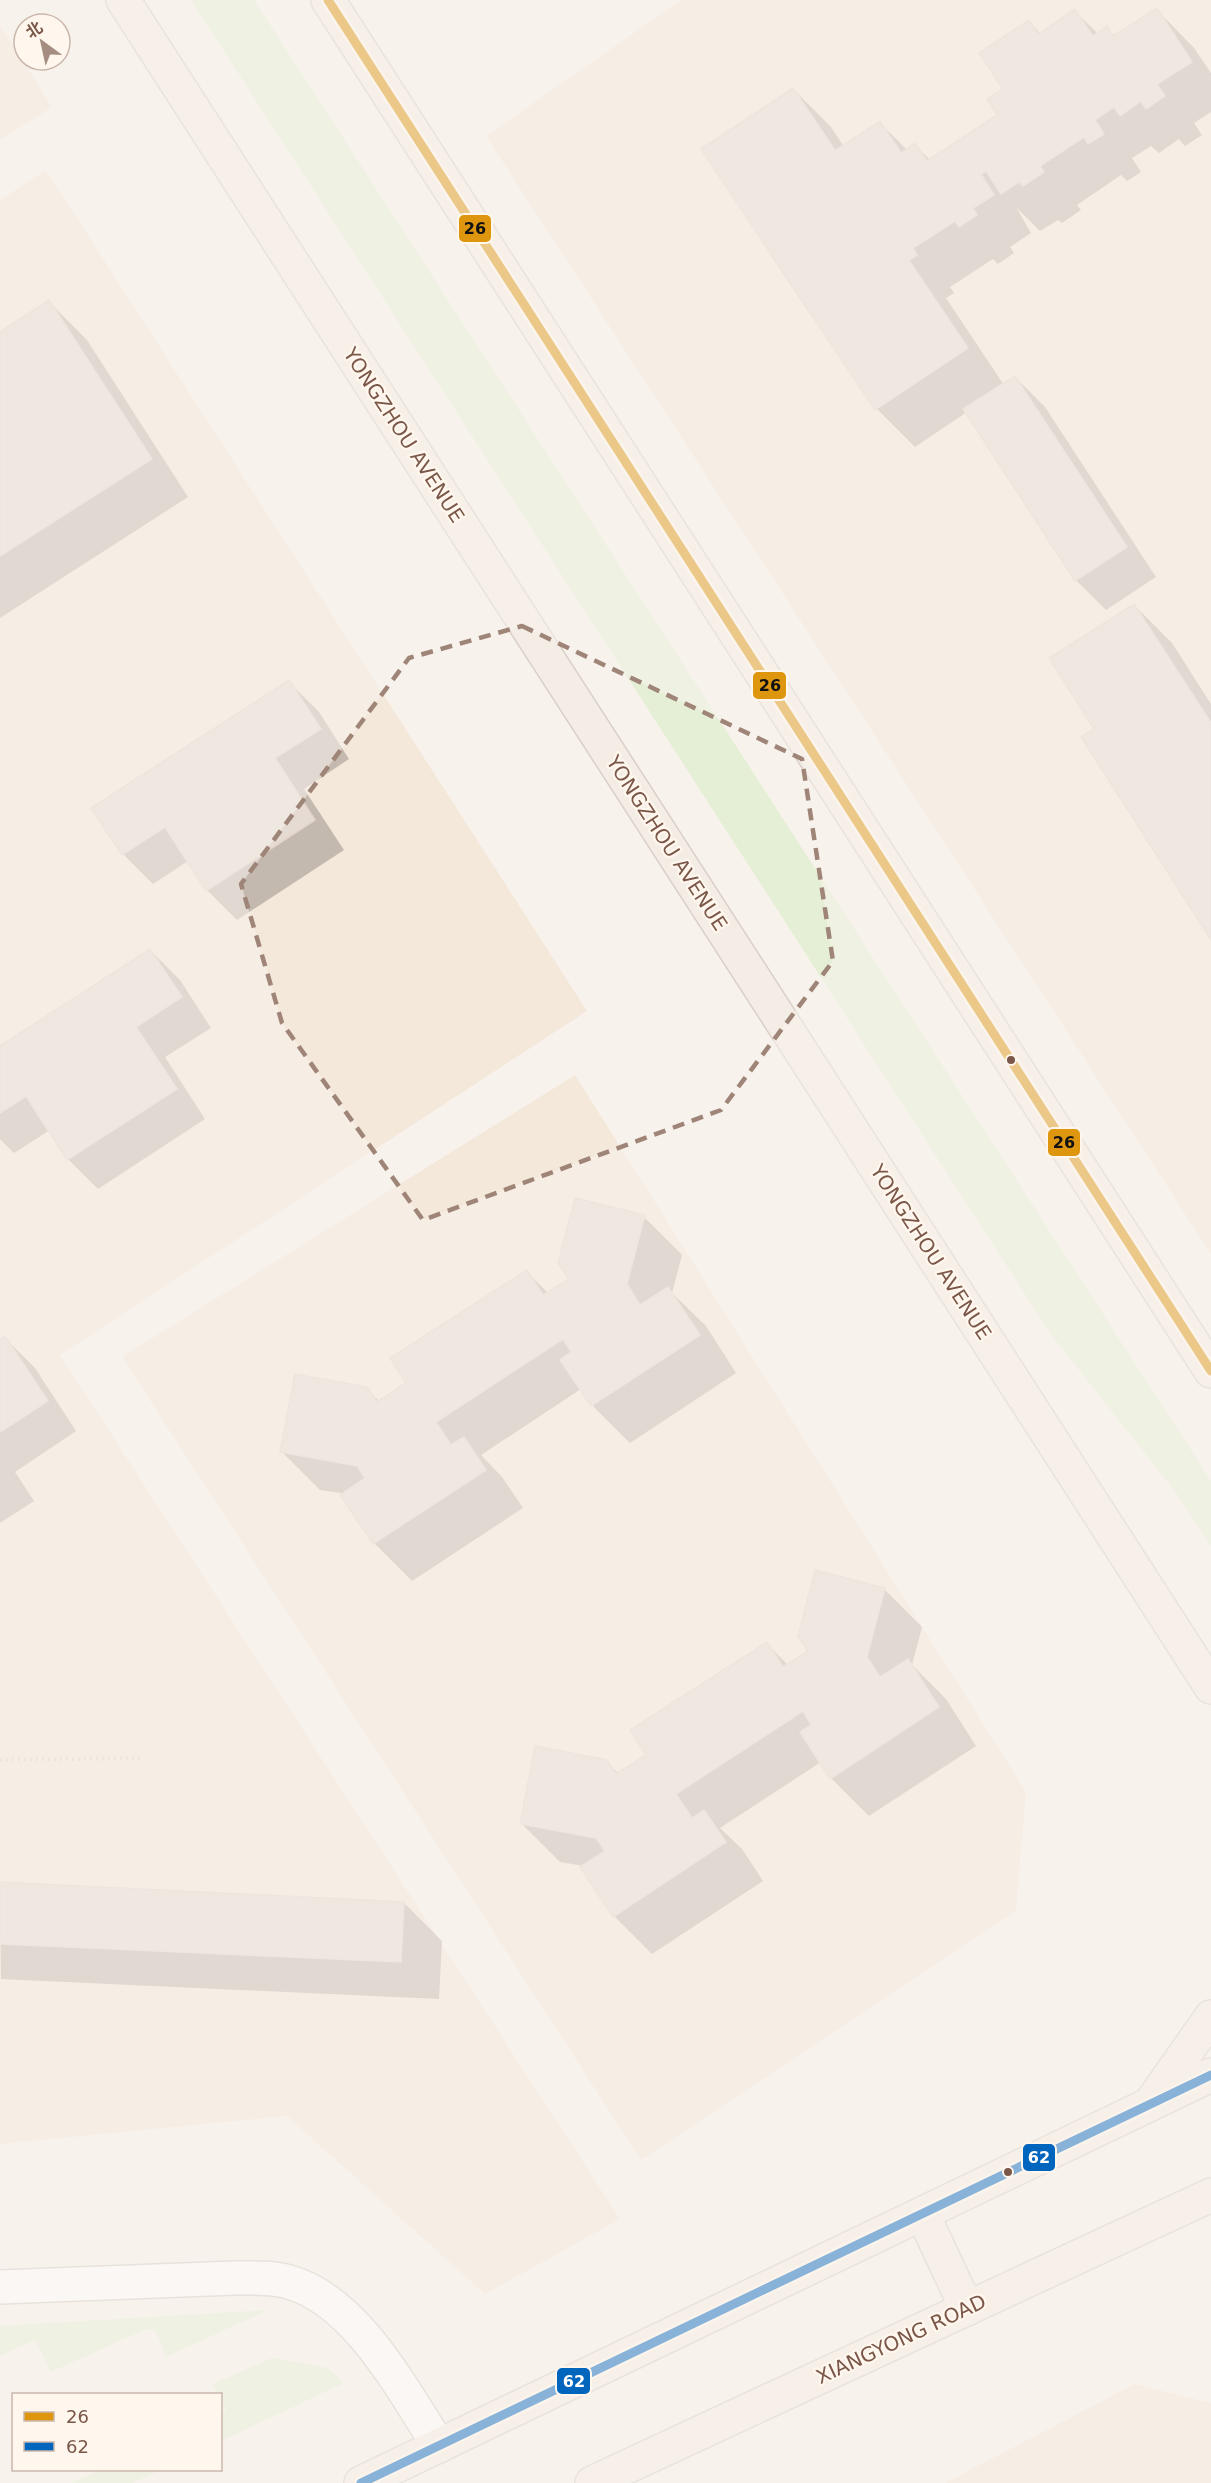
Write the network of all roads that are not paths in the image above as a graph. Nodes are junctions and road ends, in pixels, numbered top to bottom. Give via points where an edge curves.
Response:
1 (123, 0) edge
2 (328, 0) edge
3 (1211, 1371) edge
4 (1211, 1687) edge
5 (1211, 2018) edge
6 (1211, 2075) edge
7 (1147, 2107) junction
8 (1205, 2201) edge
9 (923, 2215) junction
10 (0, 2287) edge
11 (967, 2309) junction
12 (439, 2446) junction
13 (361, 2483) edge
14 (592, 2483) edge

1 - 4 main road, YONGZHOU AVENUE
2 - 3 main road
5 - 7 main road
6 - 7 main road
7 - 9 main road
8 - 11 main road, XIANGYONG ROAD
9 - 11 main road
9 - 12 main road
10 - 12 street via 234,2278 290,2283 332,2306 368,2340
11 - 14 main road, XIANGYONG ROAD
12 - 13 main road

